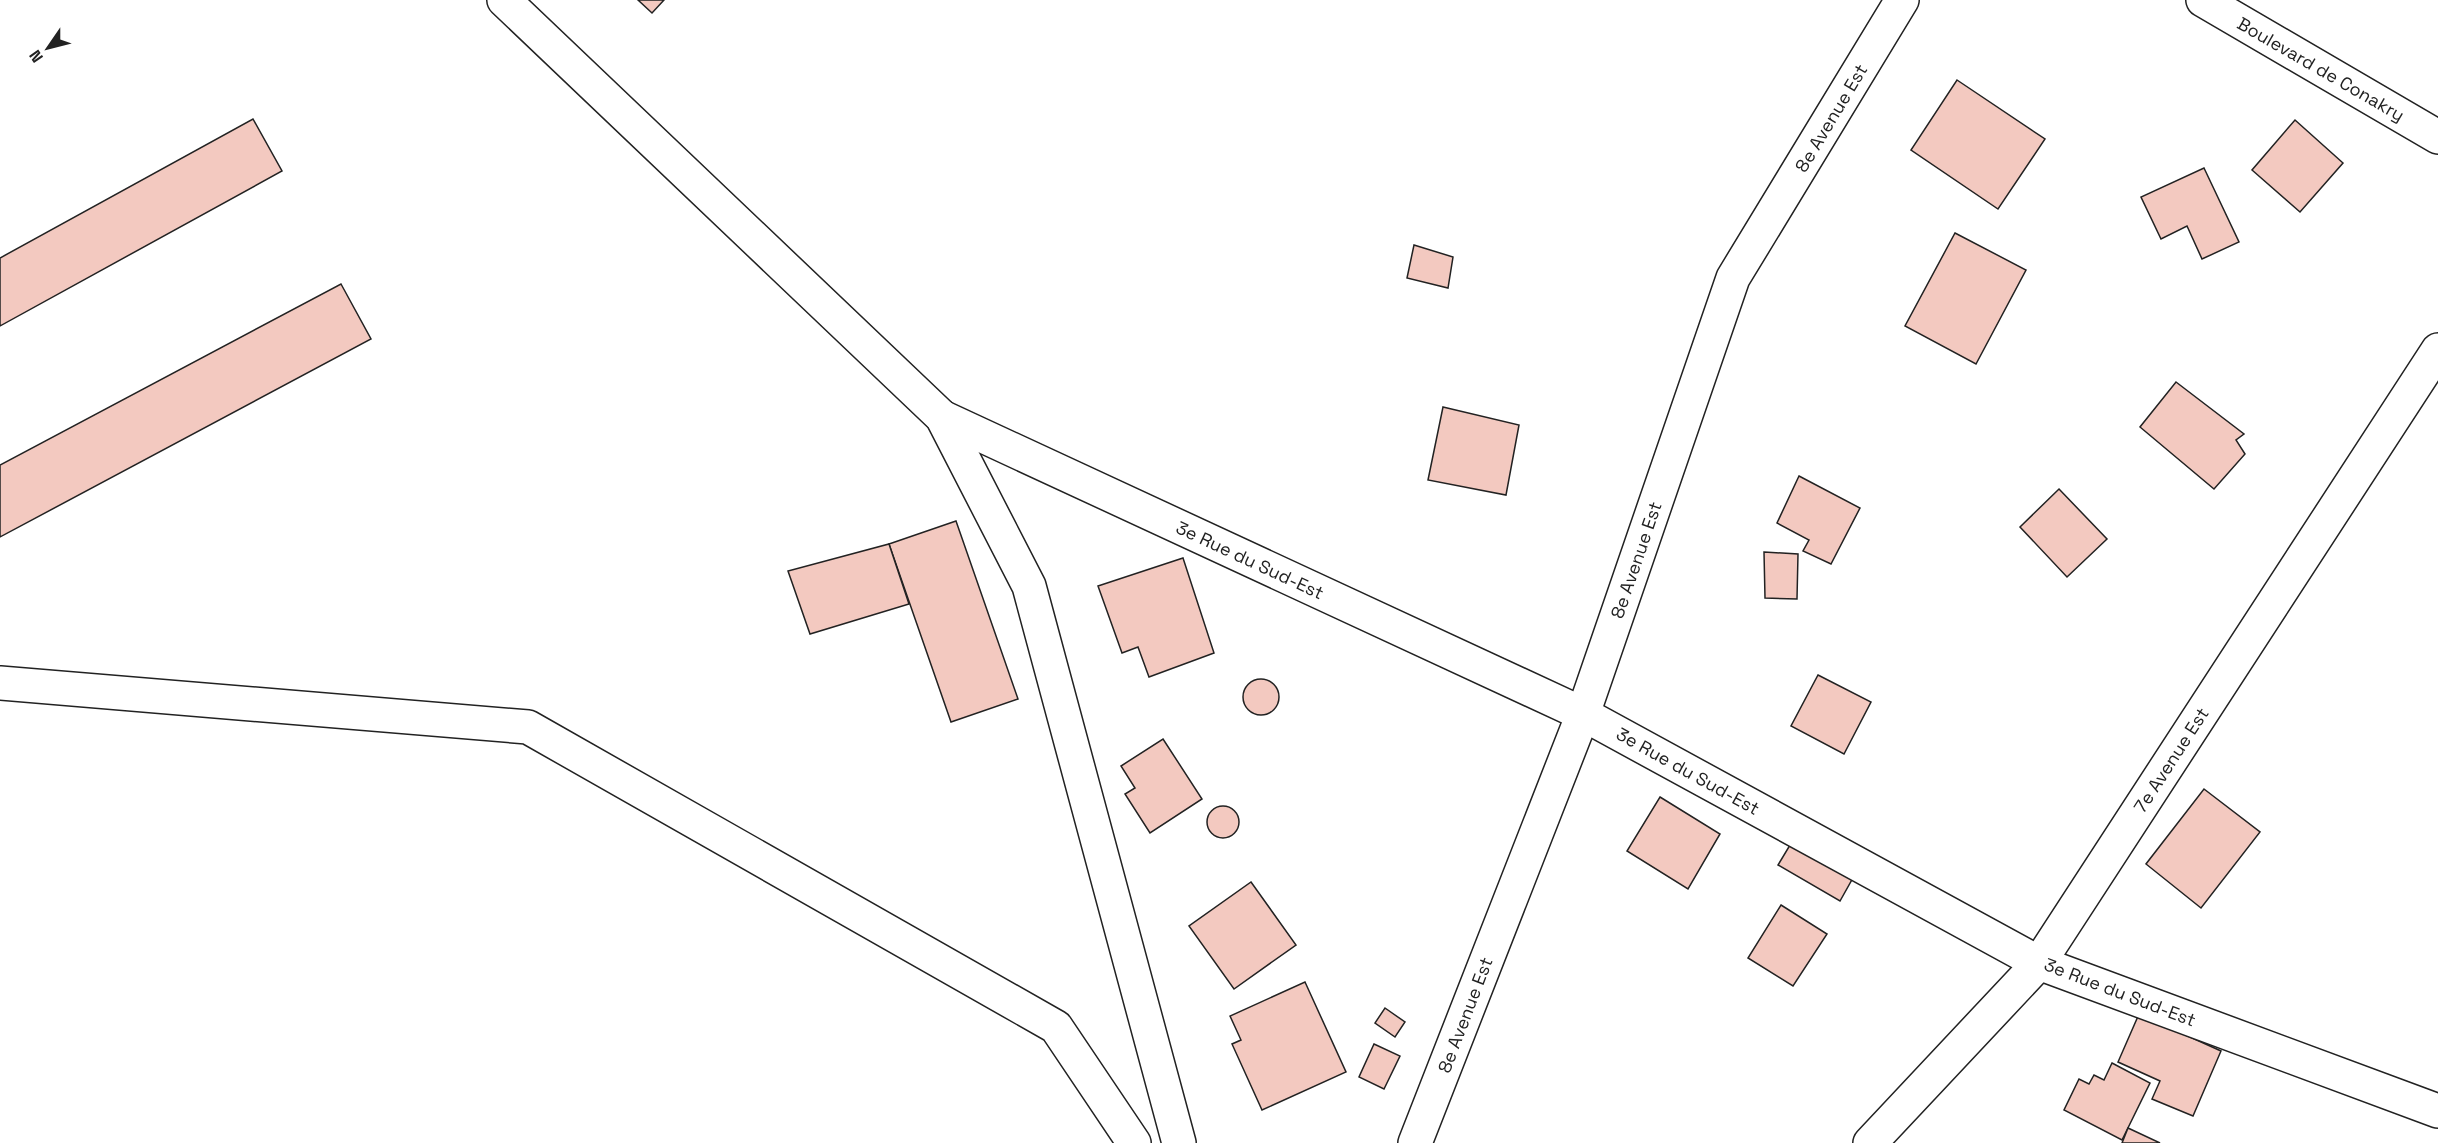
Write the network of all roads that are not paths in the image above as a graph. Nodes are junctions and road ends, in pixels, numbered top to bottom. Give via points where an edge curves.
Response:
1 (504, 0) edge
2 (1902, 0) edge
3 (2203, 0) edge
4 (2438, 137) edge
5 (2438, 350) edge
6 (942, 417) junction
7 (0, 683) edge
8 (1583, 714) junction
9 (2039, 963) junction
10 (2438, 1111) edge
11 (1134, 1143) edge
12 (1179, 1143) edge
13 (1415, 1143) edge
14 (1870, 1143) edge

1 - 6 street
2 - 8 street, 8e Avenue Est via 1733,278
3 - 4 street, Boulevard de Conakry
5 - 9 street, 7e Avenue Est
6 - 8 street, 3e Rue du Sud-Est
6 - 12 street via 1029,586
7 - 11 street via 528,727 1056,1027
8 - 9 street, 3e Rue du Sud-Est
8 - 13 street, 8e Avenue Est
9 - 10 street, 3e Rue du Sud-Est
9 - 14 street, 7e Avenue Est

